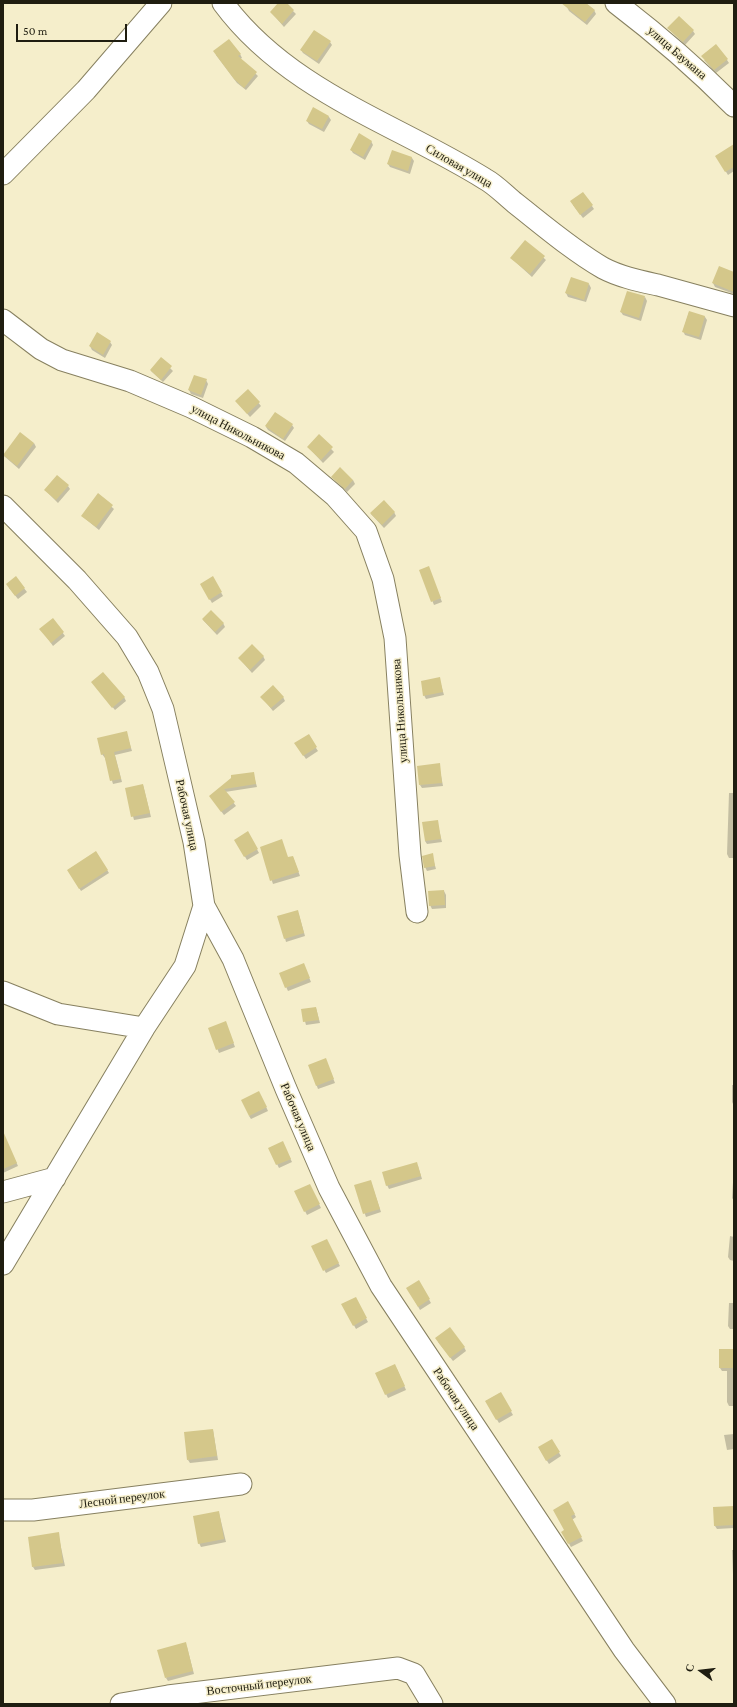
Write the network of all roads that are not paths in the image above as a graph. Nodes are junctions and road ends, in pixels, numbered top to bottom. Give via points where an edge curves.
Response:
1 (161, 3) edge
2 (223, 3) edge
3 (616, 3) edge
4 (734, 106) edge
5 (3, 174) edge
6 (734, 306) edge
7 (3, 320) edge
8 (3, 506) edge
9 (204, 906) junction
10 (417, 912) dead end
11 (3, 992) edge
12 (144, 1028) junction
13 (55, 1178) junction
14 (3, 1192) edge
15 (3, 1264) edge
16 (241, 1484) dead end
17 (3, 1510) edge
18 (120, 1704) edge
19 (432, 1704) edge
20 (665, 1704) edge

1 - 5 street via 86,90
2 - 6 street, Силовая улица via 250,36 306,80 486,180 604,268 629,278
3 - 4 street, улица Баумана via 706,78
7 - 10 street, улица Никольникова via 41,349 62,360 130,381 192,407 252,437 296,463 335,496 366,531 383,579 395,638 410,855
8 - 9 street, Рабочая улица via 82,585 127,637 148,672 163,709 194,842
9 - 12 street via 184,966
9 - 20 street, Рабочая улица via 233,959 329,1188 381,1286 624,1650
11 - 12 street via 58,1014
12 - 13 street
13 - 14 street
13 - 15 street
16 - 17 street, Лесной переулок via 33,1510
18 - 19 street, Восточный переулок via 398,1668 414,1674

